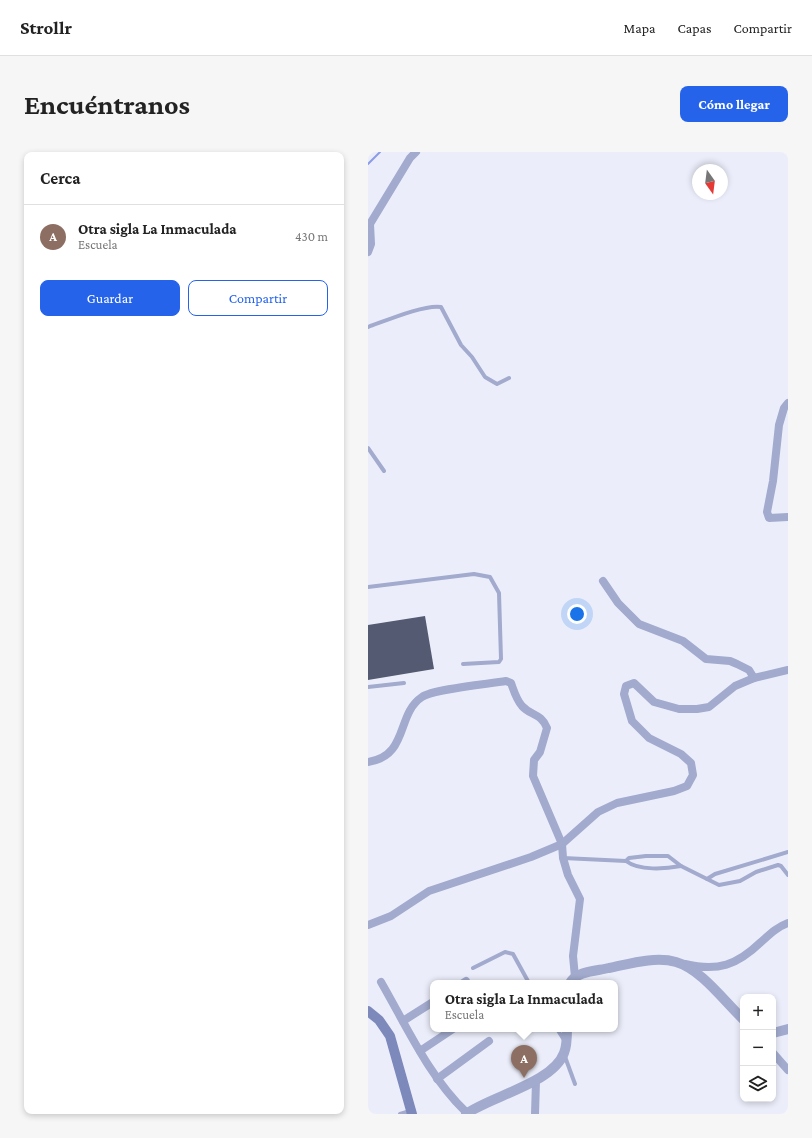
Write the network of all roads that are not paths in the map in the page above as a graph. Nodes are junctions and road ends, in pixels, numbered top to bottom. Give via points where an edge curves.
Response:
1 (416, 152) edge
2 (368, 252) edge
3 (368, 327) edge
4 (510, 378) dead end
5 (788, 403) edge
6 (368, 448) edge
7 (384, 471) dead end
8 (788, 517) edge
9 (603, 581) dead end
10 (368, 587) edge
11 (463, 664) dead end
12 (788, 670) edge
13 (754, 678) junction
14 (404, 683) dead end
15 (368, 688) edge
16 (368, 762) edge
17 (562, 844) junction
18 (788, 852) edge
19 (563, 858) junction
20 (626, 861) junction
21 (681, 866) junction
22 (788, 875) edge
23 (707, 879) junction
24 (788, 923) edge
25 (368, 926) edge
26 (676, 962) junction
27 (473, 968) dead end
28 (527, 980) edge
29 (572, 980) edge
30 (380, 982) dead end
31 (430, 1004) edge
32 (368, 1011) edge
33 (740, 1017) edge
34 (403, 1021) junction
35 (788, 1029) edge
36 (448, 1032) edge
37 (559, 1032) edge
38 (567, 1032) edge
39 (776, 1032) edge
40 (489, 1041) dead end
41 (567, 1043) junction
42 (420, 1051) junction
43 (564, 1054) junction
44 (776, 1056) edge
45 (788, 1070) edge
46 (437, 1079) junction
47 (536, 1081) junction
48 (575, 1084) dead end
49 (411, 1112) edge
50 (400, 1114) edge
51 (467, 1114) edge
52 (535, 1114) edge

1 - 2 street via 370,224
3 - 4 lane via 425,308 441,307 461,345 485,377 497,384
5 - 8 street via 779,425 767,512 769,518
6 - 7 lane
9 - 13 street via 618,604 639,624 687,643 706,659 730,661 749,670
10 - 11 lane via 474,574 490,577 500,593 501,659 498,662
12 - 13 street
13 - 17 street via 735,686 709,707 697,709 679,709 654,702 634,683 626,686 624,694 632,721 649,738 681,754 691,763 693,775 687,786 616,803 598,812
14 - 15 lane
16 - 17 street via 381,758 392,750 413,704 423,696 499,682 511,683 522,707 540,716 547,728 544,743 534,760 533,776
17 - 19 street
17 - 25 street via 429,891 391,916
18 - 23 lane via 715,874
19 - 20 lane
19 - 29 street via 580,899 574,932
20 - 21 lane via 644,867 667,869
20 - 21 lane via 660,855 668,856
21 - 23 lane
22 - 23 lane via 781,866 778,866 756,872 740,881 719,885
24 - 26 street via 778,927 745,957 735,962 712,967
26 - 29 street via 645,962 587,972
26 - 33 street via 695,972
27 - 28 lane via 509,952 513,954
30 - 34 street
31 - 34 street
32 - 49 main road via 390,1036
34 - 42 street
35 - 39 street
36 - 42 street
37 - 41 lane
38 - 41 street
40 - 46 street
41 - 43 street
42 - 46 street
43 - 47 street via 560,1061
43 - 48 lane
44 - 45 street
46 - 51 street
47 - 51 street
47 - 52 street
49 - 50 lane

